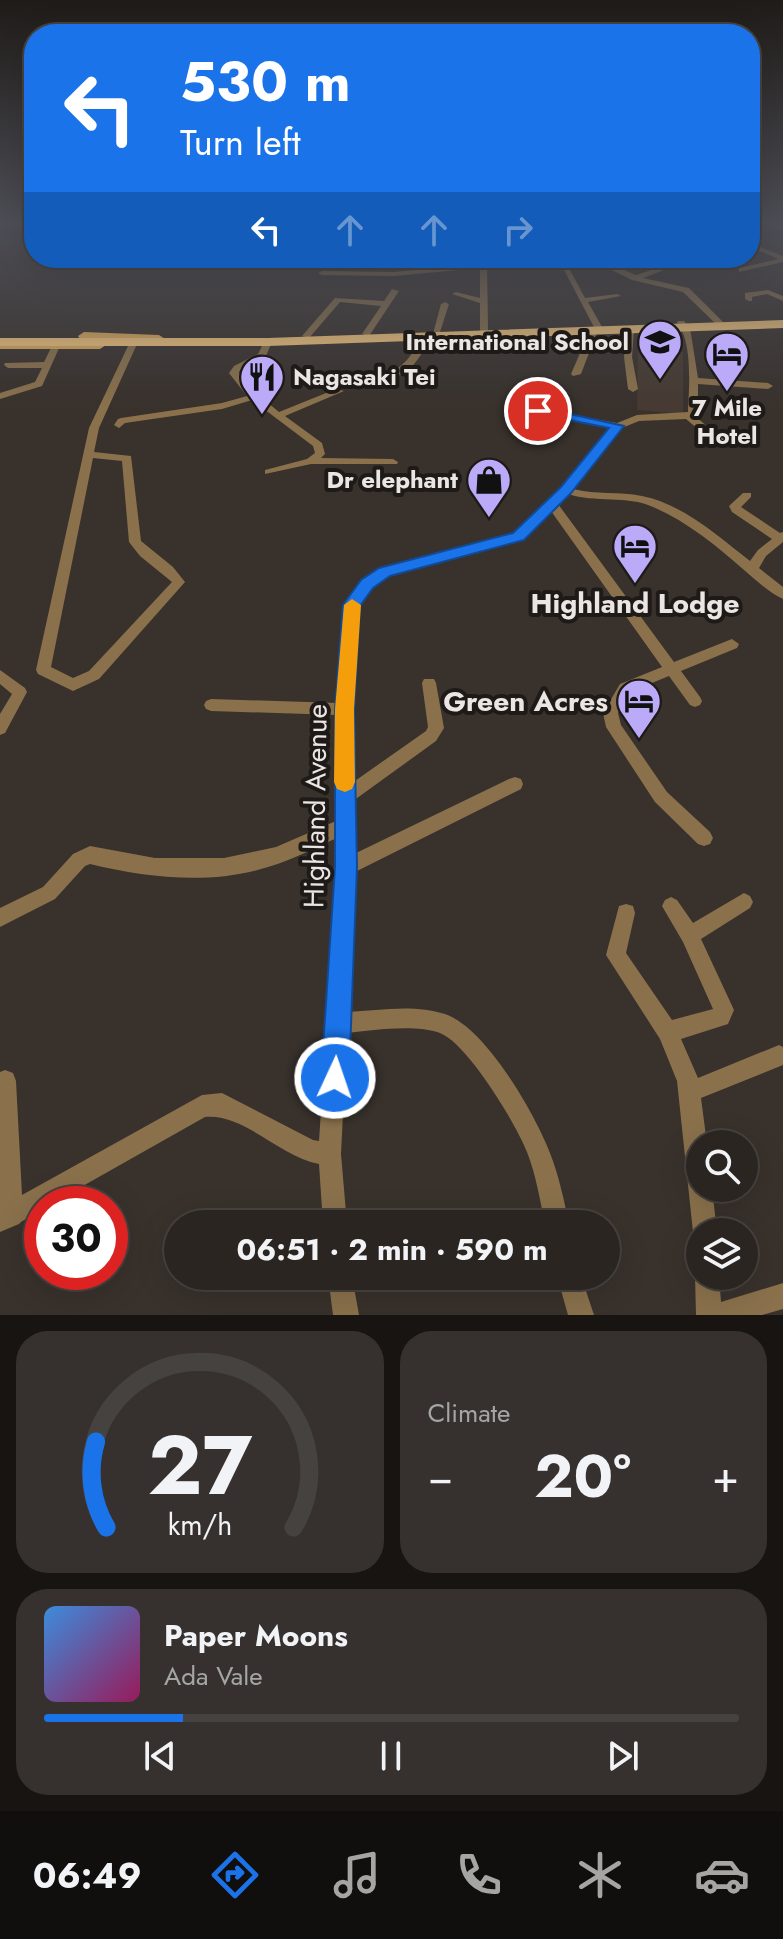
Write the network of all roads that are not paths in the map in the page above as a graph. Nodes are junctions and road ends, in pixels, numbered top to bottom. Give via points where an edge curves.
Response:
1 (482, 283) edge
2 (574, 283) edge
3 (657, 283) edge
4 (667, 283) edge
5 (664, 285) junction
6 (395, 291) dead end
7 (646, 292) dead end
8 (690, 292) junction
9 (456, 294) dead end
10 (617, 296) dead end
11 (749, 299) dead end
12 (783, 299) edge
13 (584, 300) junction
14 (482, 301) junction
15 (387, 304) junction
16 (445, 304) dead end
17 (783, 321) edge
18 (719, 322) junction
19 (684, 326) junction
20 (596, 329) junction
21 (630, 330) junction
22 (484, 331) junction
23 (366, 334) junction
24 (431, 334) junction
25 (306, 336) junction
26 (0, 340) edge
27 (158, 341) junction
28 (268, 342) junction
29 (133, 344) junction
30 (56, 346) junction
31 (8, 365) dead end
32 (47, 365) junction
33 (576, 374) dead end
34 (386, 377) dead end
35 (695, 381) junction
36 (768, 386) dead end
37 (633, 389) dead end
38 (339, 391) dead end
39 (0, 396) edge
40 (253, 397) junction
41 (538, 411) dead end
42 (279, 415) junction
43 (689, 416) junction
44 (119, 425) dead end
45 (618, 426) junction
46 (729, 444) dead end
47 (88, 455) junction
48 (311, 461) junction
49 (393, 462) dead end
50 (269, 472) dead end
51 (566, 490) junction
52 (747, 495) dead end
53 (552, 504) junction
54 (781, 537) edge
55 (751, 570) junction
56 (783, 594) edge
57 (732, 644) dead end
58 (669, 669) junction
59 (0, 676) edge
60 (429, 683) dead end
61 (695, 701) dead end
62 (211, 705) dead end
63 (345, 709) junction
64 (0, 728) edge
65 (515, 784) dead end
66 (345, 797) junction
67 (346, 825) junction
68 (704, 838) dead end
69 (346, 867) junction
70 (744, 902) dead end
71 (671, 906) dead end
72 (626, 913) dead end
73 (0, 918) edge
74 (690, 935) junction
75 (338, 1023) junction
76 (668, 1032) junction
77 (779, 1056) dead end
78 (5, 1081) dead end
79 (690, 1092) junction
80 (694, 1130) edge
81 (330, 1154) junction
82 (334, 1210) edge
83 (553, 1210) edge
84 (5, 1218) edge
85 (342, 1290) edge
86 (573, 1290) edge
87 (708, 1290) edge
88 (783, 1296) edge
89 (346, 1315) edge
90 (581, 1315) edge
91 (709, 1315) edge
92 (720, 1315) edge

1 - 14 street
2 - 13 street
3 - 5 street
4 - 5 street
5 - 8 street
6 - 15 street
7 - 8 street
8 - 18 street
9 - 14 street
10 - 13 street
11 - 12 street via 748,295 765,292
13 - 20 street
14 - 22 street
15 - 23 street
15 - 25 street via 338,300
16 - 24 street
17 - 18 highway
17 - 19 highway
18 - 19 highway
19 - 20 highway
19 - 21 highway
19 - 35 street
20 - 21 highway
20 - 22 highway
20 - 24 highway
20 - 33 street
21 - 37 street
22 - 24 highway
23 - 24 highway
23 - 25 highway
24 - 28 highway
24 - 34 street via 411,365
25 - 27 highway
26 - 27 highway
26 - 30 main road
27 - 28 highway
27 - 29 main road
28 - 40 street via 262,356 234,373
29 - 30 main road
29 - 47 street via 94,428
30 - 32 street
31 - 32 street
32 - 39 street via 39,384
35 - 36 street
35 - 43 street
38 - 42 street
40 - 42 street
40 - 44 street via 146,415
41 - 45 street
42 - 48 street via 318,445 320,454
43 - 45 street via 637,418
43 - 46 street
45 - 51 street, Highland Avenue
47 - 47 street via 127,458 135,542 179,582 94,675 73,685 43,670
48 - 49 street
48 - 50 street
51 - 53 street, Highland Avenue
51 - 55 street via 582,497 656,503
52 - 54 street via 736,509
53 - 58 street
53 - 63 street, Highland Avenue via 511,540 385,572 367,584 350,614
54 - 55 street
55 - 56 street
57 - 58 street
58 - 61 street
58 - 68 street via 625,688 610,713 661,797
59 - 64 street via 20,692
60 - 66 street via 437,721 431,736
62 - 63 street
63 - 66 street, Highland Avenue
65 - 69 street
66 - 67 street, Highland Avenue
67 - 69 street, Highland Avenue
67 - 73 street via 249,864 128,865 90,855 49,893
69 - 75 street, Highland Avenue
70 - 74 street
71 - 74 street
72 - 76 street via 616,955
74 - 76 street via 724,1010 721,1017
75 - 81 street, Highland Avenue
75 - 83 street via 445,1024 471,1046 537,1149
76 - 79 street
77 - 79 street
78 - 84 street
79 - 80 street
81 - 82 street, Highland Avenue
81 - 84 street via 311,1151 222,1104 202,1106
85 - 89 street
86 - 90 street
87 - 91 street
88 - 92 street

